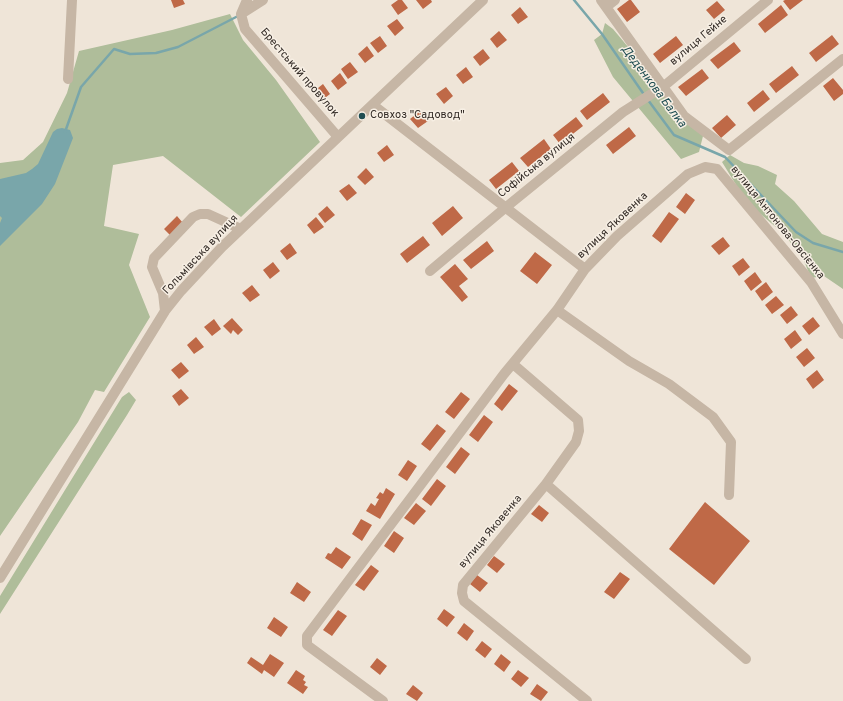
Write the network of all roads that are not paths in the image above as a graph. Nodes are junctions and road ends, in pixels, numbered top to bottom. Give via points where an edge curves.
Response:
1 (72, 0) edge
2 (246, 0) edge
3 (263, 0) edge
4 (483, 0) edge
5 (615, 0) edge
6 (768, 0) edge
7 (603, 4) edge
8 (241, 14) junction
9 (843, 59) edge
10 (68, 79) dead end
11 (664, 86) junction
12 (374, 106) junction
13 (338, 137) junction
14 (717, 169) joint
15 (505, 208) junction
16 (241, 229) junction
17 (585, 269) junction
18 (430, 271) dead end
19 (558, 310) junction
20 (165, 311) junction
21 (843, 334) edge
22 (513, 364) junction
23 (546, 484) junction
24 (728, 495) dead end
25 (0, 578) edge
26 (746, 659) dead end
27 (383, 701) edge
28 (587, 701) edge

1 - 10 street
2 - 8 street
3 - 8 street
4 - 12 street, Гольмівська вулиця
5 - 7 street
6 - 11 street, вулиця Гейне
7 - 11 street
8 - 13 street, Брестський провулок via 245,29
9 - 11 street via 729,150 684,116
11 - 15 street, Софійська вулиця via 623,112
12 - 13 street, Гольмівська вулиця
12 - 15 street
13 - 16 street, Гольмівська вулиця
14 - 17 street, вулиця Яковенка via 705,167 688,174 617,236
14 - 21 street, вулиця Антонова-Овсієнка via 811,282
15 - 17 street
15 - 18 street, Софійська вулиця
16 - 20 street, Гольмівська вулиця via 199,271
16 - 20 street via 208,214 200,214 193,217 154,258 152,267 163,293
17 - 19 street, вулиця Яковенка
19 - 22 street, вулиця Яковенка
19 - 24 street via 629,361 669,384 713,417 731,442
20 - 25 street, Гольмівська вулиця
22 - 23 street, вулиця Яковенка via 578,420 580,431 576,442
22 - 27 street, вулиця Яковенка via 307,636 307,645
23 - 26 street
23 - 28 street, вулиця Яковенка via 463,584 462,593 464,601

